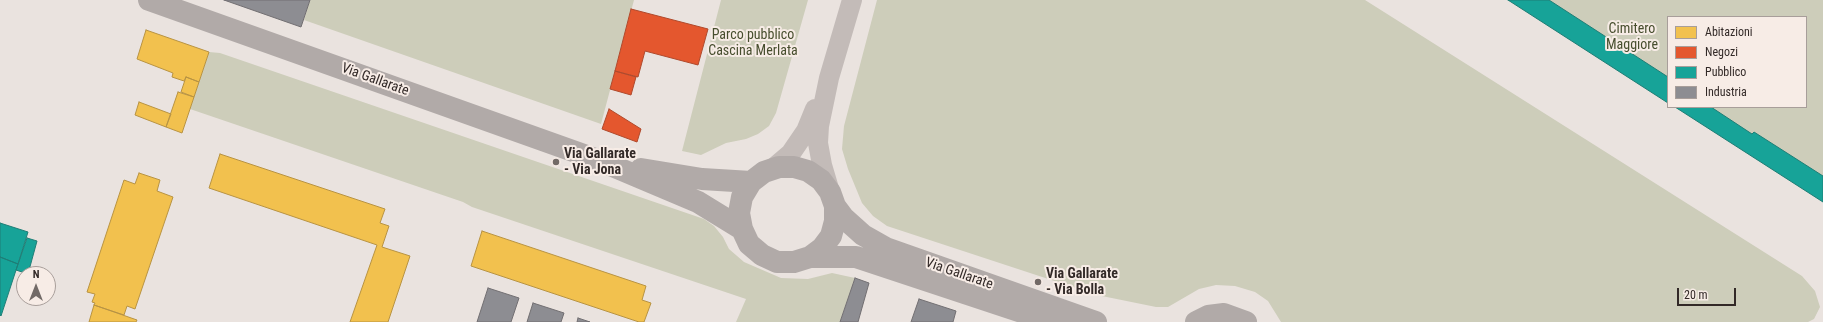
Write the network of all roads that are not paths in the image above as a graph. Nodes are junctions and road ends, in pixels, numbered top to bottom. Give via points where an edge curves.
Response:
1 (148, 0) edge
2 (852, 0) edge
3 (829, 78) junction
4 (601, 161) junction
5 (772, 170) junction
6 (751, 182) junction
7 (833, 199) junction
8 (742, 229) junction
9 (810, 257) junction
10 (1052, 322) edge
11 (1096, 322) edge
12 (1196, 322) edge
13 (1246, 322) edge

1 - 4 main road, Via Gallarate
2 - 3 street
3 - 5 street via 802,138 788,156
3 - 7 street via 821,112 818,143
4 - 6 main road, Via Gallarate via 702,178
4 - 8 main road, Via Gallarate via 698,202
5 - 6 main road, Via Gallarate via 764,172
5 - 7 main road, Via Gallarate via 779,167 794,167 808,171 821,180
6 - 8 main road, Via Gallarate via 742,197 739,213
7 - 9 main road, Via Gallarate via 835,221 831,236 822,248
7 - 11 main road, Via Gallarate via 844,218 863,235 886,248
8 - 9 main road, Via Gallarate via 749,244 762,255 777,262 794,262
9 - 10 main road, Via Gallarate via 856,257
12 - 13 main road via 1208,316 1224,314

